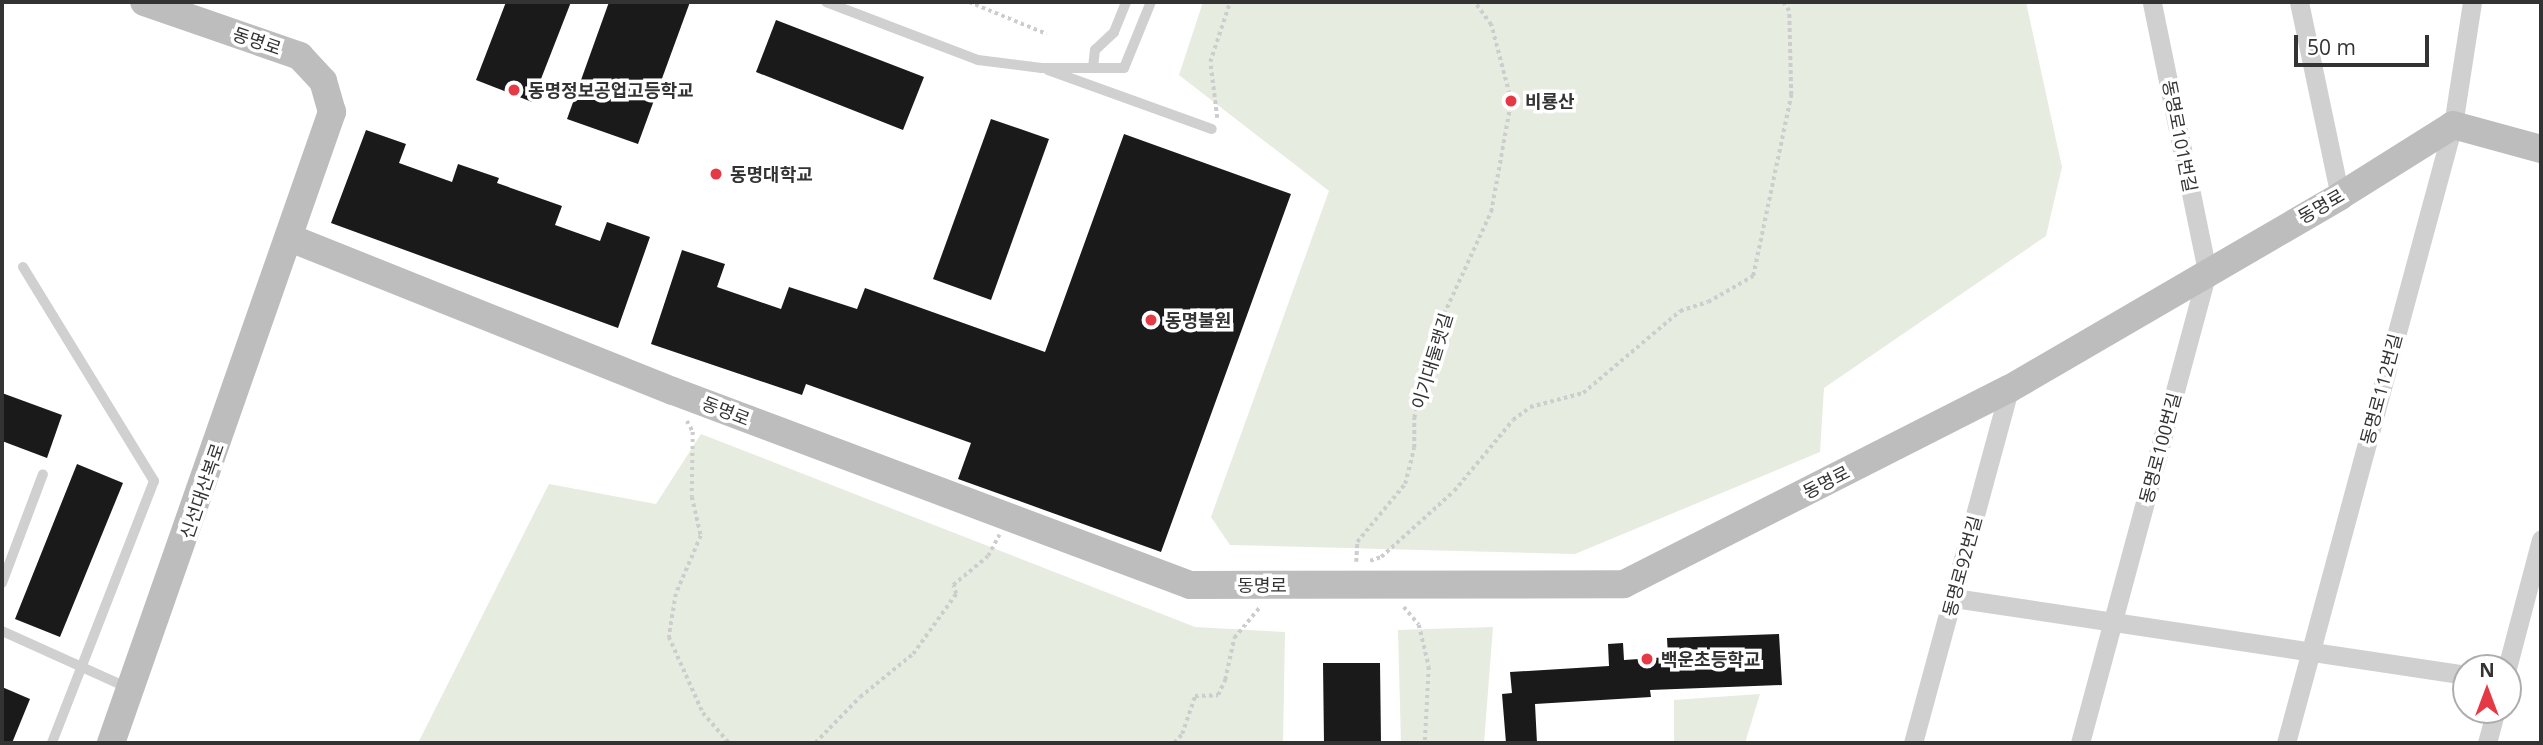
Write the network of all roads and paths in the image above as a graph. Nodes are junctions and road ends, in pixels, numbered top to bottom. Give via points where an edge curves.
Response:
1 (144, 2) edge
2 (826, 2) edge
3 (969, 2) edge
4 (1126, 2) edge
5 (1151, 2) edge
6 (1230, 2) edge
7 (1474, 2) edge
8 (1783, 2) edge
9 (2152, 2) edge
10 (2299, 2) edge
11 (2472, 2) edge
12 (1047, 34) dead end
13 (1041, 68) junction
14 (1093, 68) junction
15 (2453, 125) junction
16 (1212, 129) joint
17 (2541, 149) edge
18 (2340, 196) junction
19 (290, 238) junction
20 (23, 267) dead end
21 (2207, 271) junction
22 (2009, 389) junction
23 (673, 391) junction
24 (43, 474) dead end
25 (1010, 517) junction
26 (2541, 539) edge
27 (2, 583) edge
28 (1385, 584) junction
29 (1954, 598) junction
30 (1269, 602) dead end
31 (2112, 624) junction
32 (2, 631) edge
33 (2310, 652) junction
34 (2511, 654) edge
35 (80, 667) junction
36 (2452, 673) edge
37 (132, 690) junction
38 (2492, 724) edge
39 (52, 743) edge
40 (111, 743) edge
41 (729, 743) edge
42 (815, 743) edge
43 (1174, 743) edge
44 (1425, 743) edge
45 (1913, 743) edge
46 (2080, 743) edge
47 (2286, 743) edge
48 (2487, 743) edge

1 - 19 street, 동명로 via 300,56 323,81 332,112
2 - 13 lane via 978,60
3 - 12 path
4 - 14 lane via 1114,32 1095,50
5 - 14 lane via 1124,68
6 - 16 path via 1210,62 1219,123
7 - 8 path, 이기대둘랫길 via 1491,25 1511,101 1491,212 1438,327 1414,418 1414,448 1405,484 1357,542 1356,566 1381,557 1454,491 1513,420 1530,407 1583,393 1680,310 1708,302 1754,276 1791,94 1789,11
9 - 21 street, 동명로101번길
10 - 18 street
11 - 15 street, 동명로112번길
13 - 14 lane
13 - 16 lane
15 - 17 street
15 - 18 street, 동명로
15 - 33 street, 동명로112번길
18 - 21 street, 동명로
19 - 23 street, 동명로
19 - 37 street, 신선대산복로
20 - 35 lane via 153,481
21 - 22 street, 동명로
21 - 31 street, 동명로100번길
22 - 28 street, 동명로 via 1624,584
22 - 29 street, 동명로92번길
23 - 25 street, 동명로
23 - 41 path via 693,432 692,496 701,536 676,594 669,637 703,713
24 - 27 lane
25 - 28 street, 동명로 via 1191,585
25 - 42 path via 988,556 953,585 956,594 914,654 860,697
26 - 34 street
28 - 44 path via 1419,625 1429,667
29 - 31 street
29 - 45 street, 동명로92번길
30 - 43 path via 1234,638 1226,680 1218,695 1195,696 1182,734
31 - 33 street
31 - 46 street, 동명로100번길
32 - 35 lane
33 - 36 street
33 - 47 street, 동명로112번길
35 - 37 lane
35 - 39 lane
37 - 40 street, 신선대산복로
38 - 48 street

